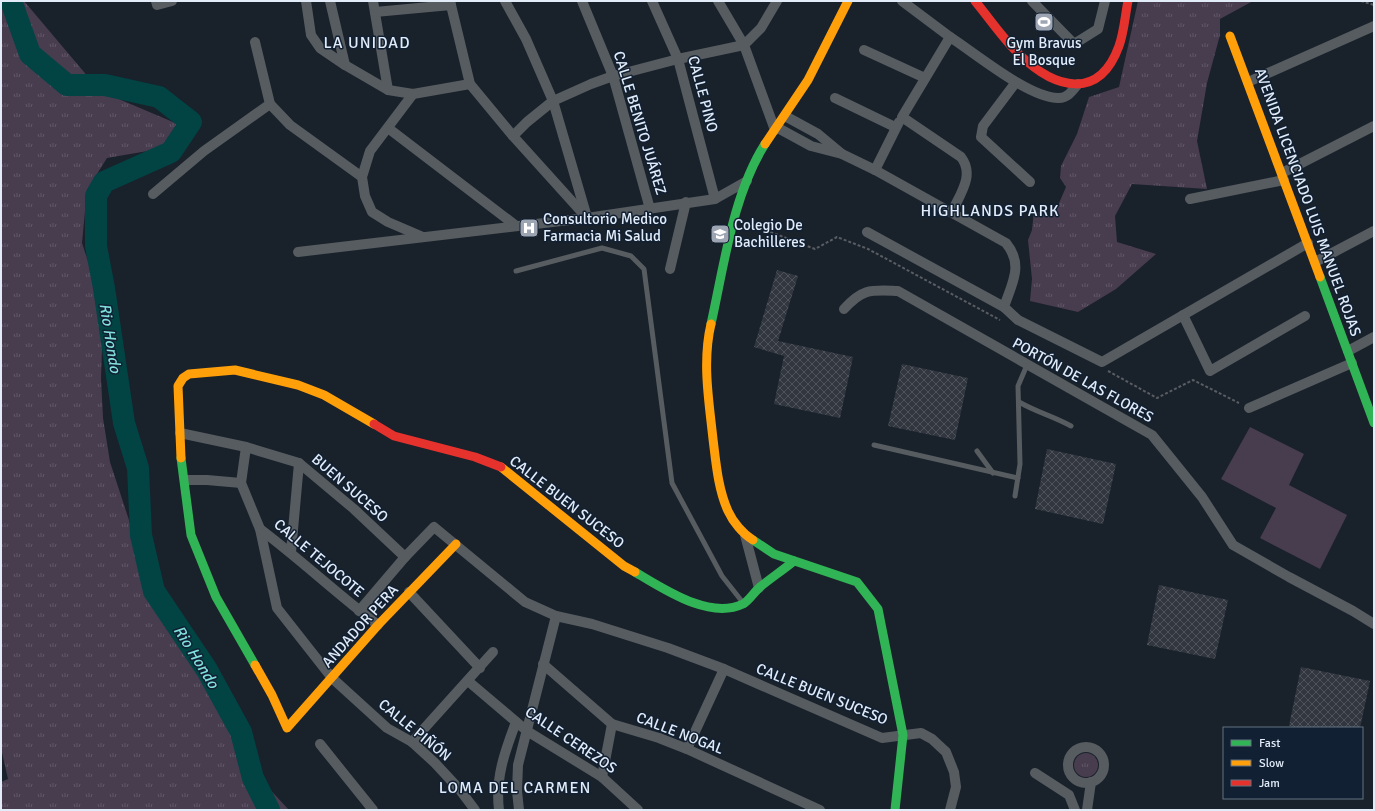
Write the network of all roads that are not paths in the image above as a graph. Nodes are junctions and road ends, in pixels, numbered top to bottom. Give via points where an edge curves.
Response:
1 (156, 1) edge
2 (172, 1) edge
3 (306, 1) edge
4 (330, 1) edge
5 (373, 1) edge
6 (505, 1) edge
7 (582, 1) edge
8 (652, 1) edge
9 (718, 1) edge
10 (848, 1) edge
11 (902, 1) edge
12 (975, 1) edge
13 (1032, 1) edge
14 (1105, 1) edge
15 (1128, 1) edge
16 (450, 3) edge
17 (773, 3) edge
18 (375, 12) junction
19 (1374, 26) edge
20 (950, 36) junction
21 (1230, 36) dead end
22 (255, 42) dead end
23 (744, 45) junction
24 (864, 50) dead end
25 (678, 59) junction
26 (345, 65) junction
27 (613, 76) junction
28 (925, 78) junction
29 (1016, 82) junction
30 (1248, 82) junction
31 (470, 84) junction
32 (1078, 84) junction
33 (388, 90) junction
34 (413, 94) junction
35 (835, 98) dead end
36 (553, 101) junction
37 (270, 104) junction
38 (785, 116) junction
39 (902, 117) junction
40 (1374, 126) edge
41 (895, 127) junction
42 (388, 128) junction
43 (776, 129) junction
44 (513, 136) junction
45 (842, 154) junction
46 (875, 170) junction
47 (1283, 176) junction
48 (362, 177) junction
49 (747, 181) junction
50 (1030, 182) dead end
51 (153, 194) dead end
52 (715, 199) junction
53 (1190, 199) dead end
54 (686, 202) junction
55 (650, 209) junction
56 (952, 212) junction
57 (587, 218) junction
58 (515, 225) junction
59 (1374, 231) edge
60 (867, 232) dead end
61 (423, 237) junction
62 (1308, 243) junction
63 (298, 252) dead end
64 (1315, 262) junction
65 (670, 269) dead end
66 (516, 271) dead end
67 (1004, 307) junction
68 (844, 309) dead end
69 (1183, 315) junction
70 (1304, 316) dead end
71 (1374, 337) edge
72 (1348, 351) junction
73 (1352, 363) junction
74 (1027, 365) junction
75 (1019, 402) junction
76 (1249, 408) dead end
77 (1374, 423) edge
78 (1071, 426) dead end
79 (180, 433) junction
80 (874, 445) dead end
81 (246, 447) junction
82 (977, 451) dead end
83 (300, 463) junction
84 (993, 473) junction
85 (1018, 478) junction
86 (185, 480) junction
87 (241, 483) junction
88 (1015, 496) dead end
89 (260, 529) junction
90 (745, 535) junction
91 (456, 544) junction
92 (291, 552) junction
93 (405, 557) junction
94 (794, 561) junction
95 (758, 588) junction
96 (409, 592) junction
97 (744, 604) junction
98 (359, 611) junction
99 (556, 616) junction
100 (1374, 624) edge
101 (378, 625) junction
102 (493, 652) dead end
103 (543, 664) junction
104 (480, 668) junction
105 (724, 669) junction
106 (332, 678) junction
107 (468, 681) junction
108 (516, 722) junction
109 (612, 724) junction
110 (527, 731) junction
111 (903, 735) junction
112 (412, 742) junction
113 (320, 744) dead end
114 (687, 749) junction
115 (1035, 772) dead end
116 (602, 777) junction
117 (1091, 782) dead end
118 (373, 810) edge
119 (475, 810) edge
120 (499, 810) edge
121 (519, 810) edge
122 (638, 810) edge
123 (820, 810) edge
124 (896, 810) edge
125 (950, 810) edge
126 (1075, 810) edge
127 (1087, 810) edge

1 - 2 street via 157,5
3 - 26 street via 311,35 320,48
4 - 26 street
5 - 18 street
6 - 36 street via 526,39
7 - 27 street, CALLE BENITO JUÁREZ
8 - 25 street, CALLE PINO
9 - 23 street
10 - 38 street via 808,80
11 - 20 street
12 - 32 street via 1020,55 1048,75 1064,82
13 - 14 street via 1074,44 1098,29
15 - 32 street via 1119,46 1108,68 1097,79
16 - 18 street
16 - 31 street
17 - 23 street via 761,28
18 - 33 street
19 - 30 street
20 - 28 street
20 - 29 street
21 - 30 street, AVENIDA LICENCIADO LUIS MANUEL ROJAS
22 - 37 street
23 - 25 street
23 - 43 street
24 - 28 street
25 - 27 street
25 - 52 street, CALLE PINO
26 - 33 street
27 - 36 street
27 - 55 street, CALLE BENITO JUÁREZ
28 - 39 street
29 - 32 street via 1038,94 1060,98 1068,96
29 - 50 street via 983,126 982,137
30 - 47 street, AVENIDA LICENCIADO LUIS MANUEL ROJAS
31 - 34 street
31 - 44 street
33 - 34 street
34 - 42 street
35 - 41 street
36 - 44 street
36 - 57 street
37 - 48 street via 290,125
37 - 51 street via 204,151
38 - 43 street
38 - 45 street via 818,134
39 - 41 street
39 - 56 street via 966,163 968,178
40 - 47 street
41 - 46 street
42 - 48 street via 370,151
42 - 58 street
43 - 45 street via 811,146
43 - 49 street via 764,146
44 - 57 street
45 - 46 street
46 - 56 street
47 - 53 street
47 - 62 street, AVENIDA LICENCIADO LUIS MANUEL ROJAS
48 - 61 street via 365,196 372,212
49 - 52 street
49 - 90 street via 734,219 708,335 706,381 718,477 728,510
52 - 54 street
54 - 55 street
54 - 65 street
55 - 57 street
56 - 67 street via 1006,243 1013,252 1016,264
57 - 58 street
58 - 61 street
59 - 64 street
60 - 67 street
61 - 63 street
62 - 64 street, AVENIDA LICENCIADO LUIS MANUEL ROJAS
62 - 69 street
64 - 72 street, AVENIDA LICENCIADO LUIS MANUEL ROJAS
66 - 97 lane via 602,248 631,256 644,269 672,484 722,576
67 - 69 street via 1018,320 1102,362
68 - 74 street, PORTÓN DE LAS FLORES via 856,296 872,290 898,291
69 - 70 street via 1210,371
71 - 72 street
72 - 73 street, AVENIDA LICENCIADO LUIS MANUEL ROJAS
73 - 76 street
73 - 77 street, AVENIDA LICENCIADO LUIS MANUEL ROJAS
74 - 75 lane via 1018,386
74 - 100 street, PORTÓN DE LAS FLORES via 1152,435 1202,497 1233,545
75 - 78 lane
75 - 85 lane
79 - 81 street, BUEN SUCESO
79 - 86 street
79 - 97 street, CALLE BUEN SUCESO via 178,386 189,374 235,370 298,385 324,395 394,436 474,457 505,469 624,566 660,588 705,607 724,610
80 - 84 lane
81 - 83 street, BUEN SUCESO
81 - 87 street
82 - 84 lane
83 - 92 street
83 - 93 street, BUEN SUCESO
84 - 85 lane
85 - 88 lane
86 - 87 street
86 - 106 street, ANDADOR PERA via 191,535 216,597 272,695 287,728
87 - 89 street, CALLE PIÑÓN
89 - 92 street, CALLE TEJOCOTE
89 - 106 street, CALLE PIÑÓN via 277,608
90 - 94 street via 774,554
90 - 95 street
91 - 93 street, CALLE BUEN SUCESO via 434,527
91 - 96 street, ANDADOR PERA
91 - 99 street, CALLE BUEN SUCESO via 525,602
92 - 98 street, CALLE TEJOCOTE
93 - 98 street, CALLE TEJOCOTE
94 - 95 street
94 - 111 street via 857,582 878,609
95 - 97 street
96 - 101 street, ANDADOR PERA
96 - 104 street
98 - 101 street, CALLE TEJOCOTE
99 - 103 street
99 - 105 street, CALLE BUEN SUCESO via 646,641
101 - 106 street, ANDADOR PERA
102 - 104 street
103 - 109 street, CALLE NOGAL
103 - 110 street
104 - 107 street
105 - 111 street, CALLE BUEN SUCESO via 882,738
105 - 114 street
106 - 112 street, CALLE PIÑÓN via 387,728
107 - 108 street, CALLE CEREZOS
107 - 112 street
108 - 110 street, CALLE CEREZOS
108 - 120 street via 502,760 497,797
109 - 114 street, CALLE NOGAL
109 - 116 street
110 - 116 street, CALLE CEREZOS
110 - 121 street via 518,765
111 - 124 street
111 - 125 street, CALLE BUEN SUCESO via 921,733 946,752 954,772 956,787
112 - 119 street, CALLE PIÑÓN via 435,763
113 - 118 street
114 - 123 street, CALLE NOGAL
115 - 126 street via 1069,795
116 - 122 street, CALLE CEREZOS
117 - 127 street

